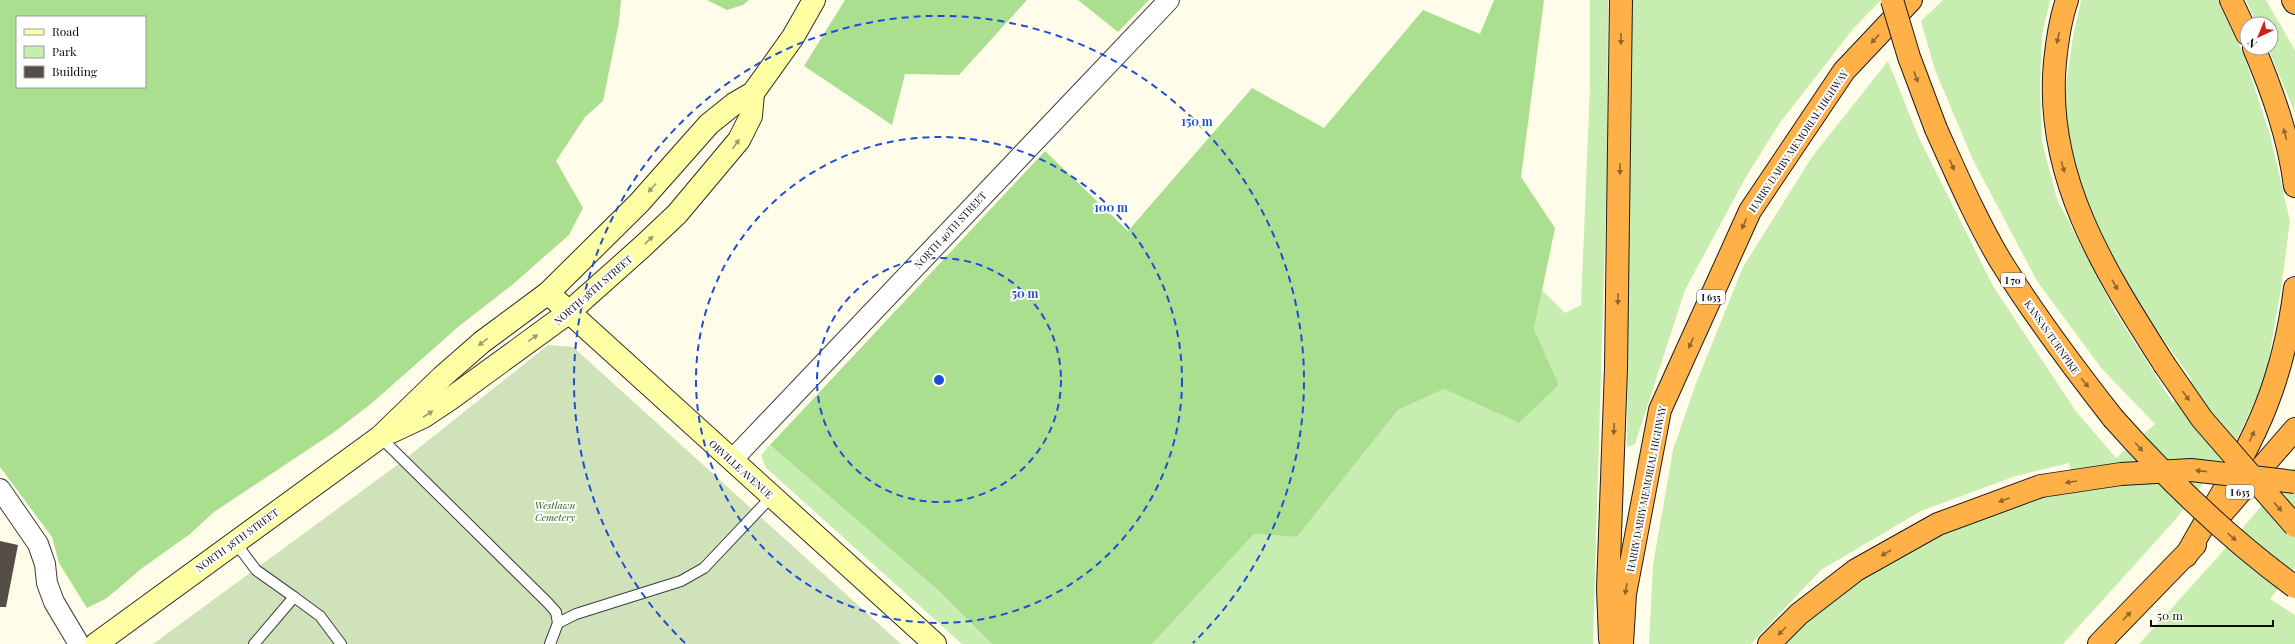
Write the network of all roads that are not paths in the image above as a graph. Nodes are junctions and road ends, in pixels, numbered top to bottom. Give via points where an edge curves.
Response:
1 (814, 0) edge
2 (1169, 0) edge
3 (1621, 0) edge
4 (1892, 0) edge
5 (1911, 0) edge
6 (2067, 0) edge
7 (2231, 0) edge
8 (2294, 0) edge
9 (2295, 3) edge
10 (2239, 17) edge
11 (2257, 56) edge
12 (753, 93) junction
13 (2295, 186) edge
14 (2295, 288) edge
15 (548, 293) junction
16 (568, 313) junction
17 (2295, 429) edge
18 (380, 437) junction
19 (732, 460) junction
20 (2295, 482) edge
21 (0, 489) edge
22 (772, 496) junction
23 (2295, 526) edge
24 (234, 542) junction
25 (2186, 556) junction
26 (2295, 587) edge
27 (294, 597) junction
28 (558, 623) junction
29 (79, 644) edge
30 (96, 644) edge
31 (254, 644) edge
32 (341, 644) edge
33 (550, 644) edge
34 (935, 644) edge
35 (1610, 644) edge
36 (1622, 644) edge
37 (1769, 644) edge
38 (2099, 644) edge

1 - 12 main road, NORTH 38TH STREET via 793,37
2 - 19 street, NORTH 40TH STREET
3 -> 35 highway via 1617,330 1608,590
4 -> 26 highway, KANSAS TURNPIKE / I 70, bridge via 1936,129 1968,200 2000,259 2039,320 2073,368 2151,461 2256,558
5 -> 36 highway, HARRY DARBY MEMORIAL HIGHWAY / I 635 via 1844,71 1750,211 1660,410 1625,594
6 -> 23 highway, bridge via 2056,45 2054,116 2060,156 2070,193 2091,242 2125,304 2202,418
7 - 10 highway
8 - 9 highway
13 -> 11 highway via 2286,136
12 -> 15 main road, NORTH 38TH STREET via 709,124 639,202
16 -> 12 main road, NORTH 38TH STREET via 672,219 713,173 739,140 751,116
25 -> 14 highway via 2266,406 2281,361 2292,315
15 - 16 main road, ORVILLE AVENUE
15 -> 18 main road, NORTH 38TH STREET via 482,342 442,376
18 -> 16 main road, NORTH 38TH STREET via 428,414
16 - 19 main road, ORVILLE AVENUE
17 - 25 highway, I 635
18 - 24 main road, NORTH 38TH STREET
18 - 28 lane via 548,603 556,612
19 - 22 main road, ORVILLE AVENUE
20 -> 37 highway, bridge via 2192,470 2121,474 2041,486 1938,524 1856,570 1799,614
21 - 29 street via 38,544 54,602
22 - 28 lane via 704,568 681,581 576,614
22 - 34 main road, ORVILLE AVENUE
24 - 27 lane via 256,570
24 - 30 main road, NORTH 38TH STREET
38 -> 25 highway, I 635
27 - 31 lane
27 - 32 lane via 320,616
28 - 33 lane

